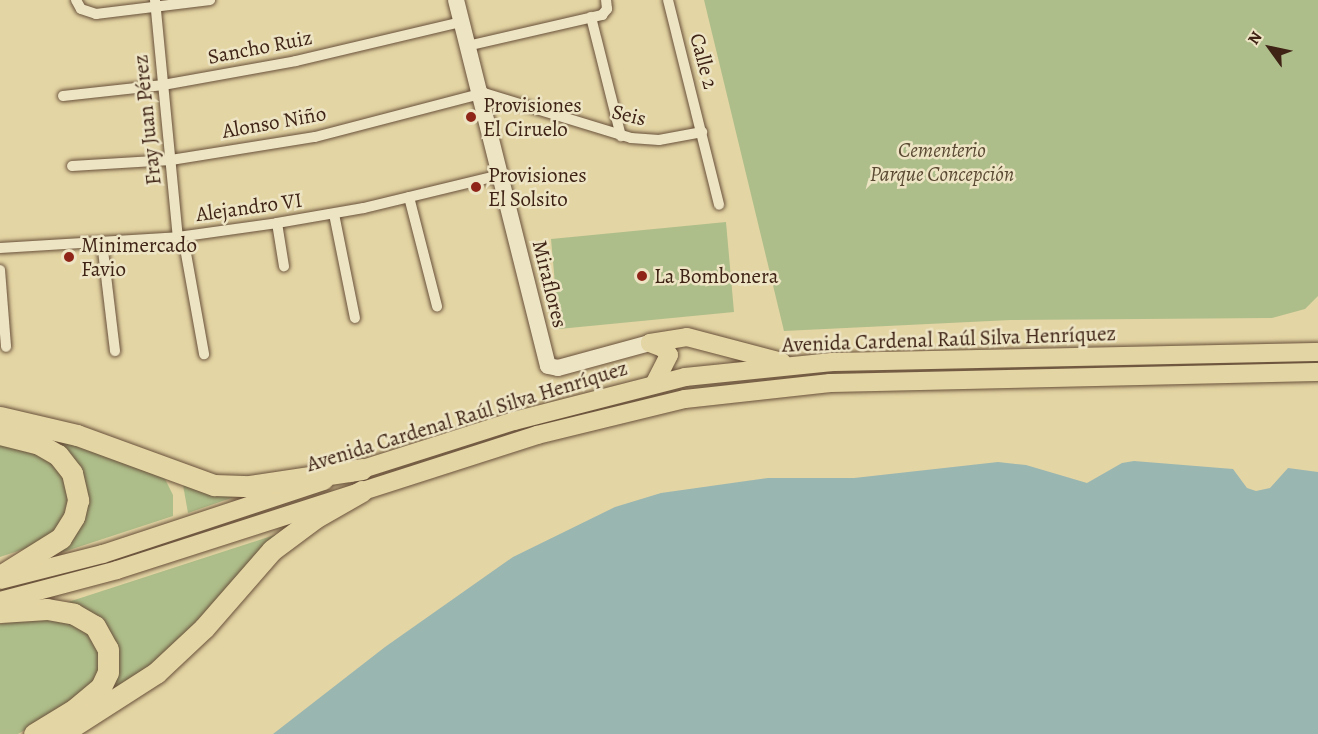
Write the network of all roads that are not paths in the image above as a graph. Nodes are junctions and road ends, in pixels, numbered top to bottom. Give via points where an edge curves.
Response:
1 (76, 0) edge
2 (210, 0) edge
3 (456, 0) edge
4 (606, 0) edge
5 (668, 0) edge
6 (156, 5) edge
7 (591, 17) junction
8 (461, 22) junction
9 (467, 46) junction
10 (163, 85) junction
11 (479, 93) junction
12 (63, 96) dead end
13 (702, 132) junction
14 (621, 136) junction
15 (171, 160) junction
16 (72, 166) dead end
17 (500, 175) junction
18 (409, 197) junction
19 (719, 205) dead end
20 (334, 214) junction
21 (277, 223) junction
22 (178, 237) junction
23 (102, 242) junction
24 (0, 248) edge
25 (284, 266) dead end
26 (0, 270) edge
27 (0, 280) edge
28 (437, 306) dead end
29 (355, 318) dead end
30 (650, 343) junction
31 (6, 347) dead end
32 (115, 351) dead end
33 (1318, 352) edge
34 (204, 354) dead end
35 (796, 366) junction
36 (1318, 372) edge
37 (654, 384) junction
38 (0, 417) edge
39 (0, 434) edge
40 (362, 469) junction
41 (362, 491) junction
42 (0, 578) edge
43 (0, 601) edge
44 (0, 612) edge
45 (34, 734) edge
46 (61, 734) edge

1 - 6 street via 81,9 96,14
2 - 6 street
3 - 8 street, Miraflores
4 - 7 street via 604,14
5 - 13 street, Calle 2
6 - 10 street, Fray Juan Pérez
7 - 9 street
7 - 14 street
8 - 9 street, Miraflores
8 - 10 street, Sancho Ruiz via 296,61
9 - 11 street, Miraflores
10 - 12 street, Sancho Ruiz
10 - 15 street, Fray Juan Pérez
11 - 14 street, Seis via 502,95
11 - 15 street, Alonso Niño via 315,137
11 - 17 street, Miraflores
13 - 14 street, Seis via 659,140
13 - 19 street, Calle 2
15 - 16 street, Alonso Niño
15 - 22 street, Fray Juan Pérez
17 - 18 street, Alejandro VI
17 - 30 street, Miraflores via 547,362 552,368
18 - 20 street, Alejandro VI
18 - 28 street
20 - 21 street, Alejandro VI
20 - 29 street
21 - 22 street, Alejandro VI
21 - 25 street
22 - 23 street, Alejandro VI
22 - 34 street, Fray Juan Pérez via 184,248
23 - 24 street, Alejandro VI
23 - 32 street
26 - 27 street
27 - 31 street
30 - 35 main road via 687,337
30 - 37 main road via 663,348 669,356
33 - 35 main road, Avenida Cardenal Raúl Silva Henríquez
35 - 37 main road, Avenida Cardenal Raúl Silva Henríquez
36 - 41 main road, Avenida Cardenal Raúl Silva Henríquez via 853,382 743,391 587,421
37 - 40 main road, Avenida Cardenal Raúl Silva Henríquez via 514,421
38 - 40 highway via 77,435 214,485 250,486
39 - 42 highway via 37,443 58,455 72,473 78,500 74,517 61,538
40 - 42 main road, Avenida Cardenal Raúl Silva Henríquez via 112,552
41 - 43 main road, Avenida Cardenal Raúl Silva Henríquez via 108,573
41 - 46 highway via 315,518 272,550 204,628 156,673
44 - 45 highway via 47,609 75,614 94,626 108,649 108,672 101,687 75,709

